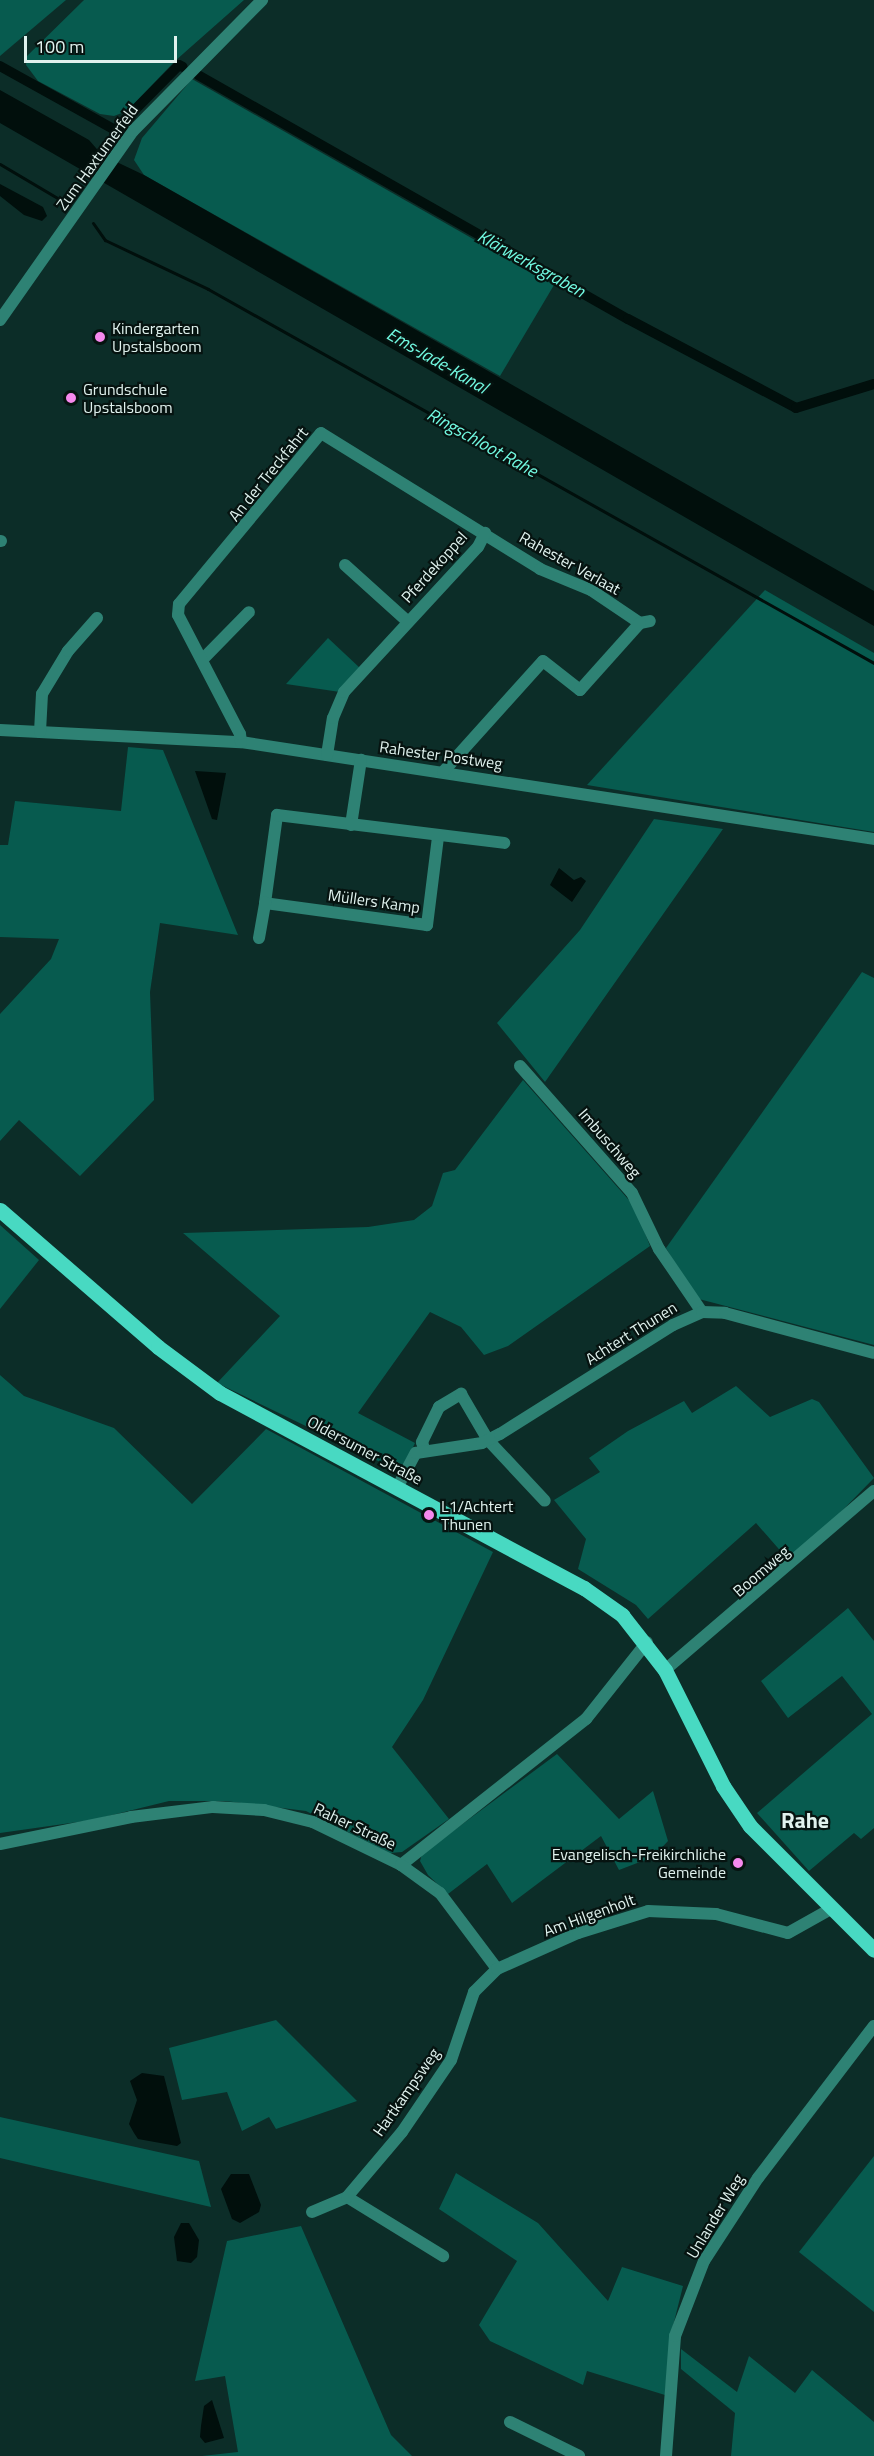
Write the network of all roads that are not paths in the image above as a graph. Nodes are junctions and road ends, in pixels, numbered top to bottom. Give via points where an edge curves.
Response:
1 (262, 0) edge
2 (0, 320) edge
3 (485, 533) junction
4 (345, 565) dead end
5 (249, 612) dead end
6 (97, 618) dead end
7 (407, 621) junction
8 (202, 660) junction
9 (0, 730) edge
10 (40, 732) junction
11 (241, 742) junction
12 (327, 755) junction
13 (362, 760) junction
14 (443, 772) junction
15 (351, 825) junction
16 (438, 837) junction
17 (874, 839) edge
18 (504, 843) dead end
19 (265, 903) junction
20 (260, 938) dead end
21 (520, 1066) dead end
22 (0, 1210) edge
23 (702, 1312) junction
24 (874, 1353) edge
25 (488, 1440) junction
26 (424, 1449) junction
27 (397, 1488) junction
28 (872, 1499) edge
29 (545, 1501) dead end
30 (646, 1642) junction
31 (665, 1670) junction
32 (0, 1844) edge
33 (401, 1865) junction
34 (831, 1909) junction
35 (874, 1950) edge
36 (497, 1969) junction
37 (874, 2026) edge
38 (347, 2197) junction
39 (312, 2212) dead end
40 (443, 2256) dead end
41 (510, 2422) dead end
42 (579, 2456) edge
43 (666, 2456) edge

1 - 2 street, Zum Haxtumerfeld via 154,106
3 - 7 street, Pferdekoppel via 478,547
3 - 8 street, An der Treckfahrt via 321,433 179,604 178,615
3 - 14 street, Rahester Verlaat via 540,569 591,590 645,622 580,690 543,661
4 - 7 street, Pferdekoppel
5 - 8 street
6 - 10 street via 68,651 42,694
7 - 12 street, Pferdekoppel via 344,692 333,718
8 - 11 street, An der Treckfahrt
9 - 10 street, Rahester Postweg
10 - 11 street, Rahester Postweg
11 - 12 street, Rahester Postweg
12 - 13 street, Rahester Postweg
13 - 14 street, Rahester Postweg
13 - 15 street
14 - 17 street, Rahester Postweg
15 - 16 street
15 - 19 street via 277,815
16 - 18 street
16 - 19 street, Müllers Kamp via 427,925
19 - 20 street
21 - 23 street, Imbuschweg via 632,1193 659,1249
22 - 27 main road, Oldersumer Straße via 189,1372
23 - 24 street, Achtert Thunen via 725,1313
23 - 25 street, Achtert Thunen via 673,1325
25 - 26 street, Achtert Thunen
25 - 26 street via 461,1394 439,1407 422,1442
25 - 29 street
26 - 27 street via 411,1459
27 - 30 main road, Oldersumer Straße via 584,1588 622,1615
28 - 31 street, Boomweg
30 - 31 main road, Oldersumer Straße
30 - 33 street, Raher Straße via 586,1719
31 - 34 main road, Oldersumer Straße via 723,1786 750,1826
32 - 33 street, Raher Straße via 131,1817 213,1807 264,1810 313,1822
33 - 36 street via 440,1893
34 - 35 main road, Oldersumer Straße
34 - 36 street, Am Hilgenholt via 788,1933 716,1914 648,1911 578,1934
36 - 38 street, Hartkampsweg via 474,1992 452,2060 402,2132
37 - 43 street, Unlander Weg via 758,2178 705,2261 675,2336
38 - 39 street, Hartkampsweg
38 - 40 street
41 - 42 street

